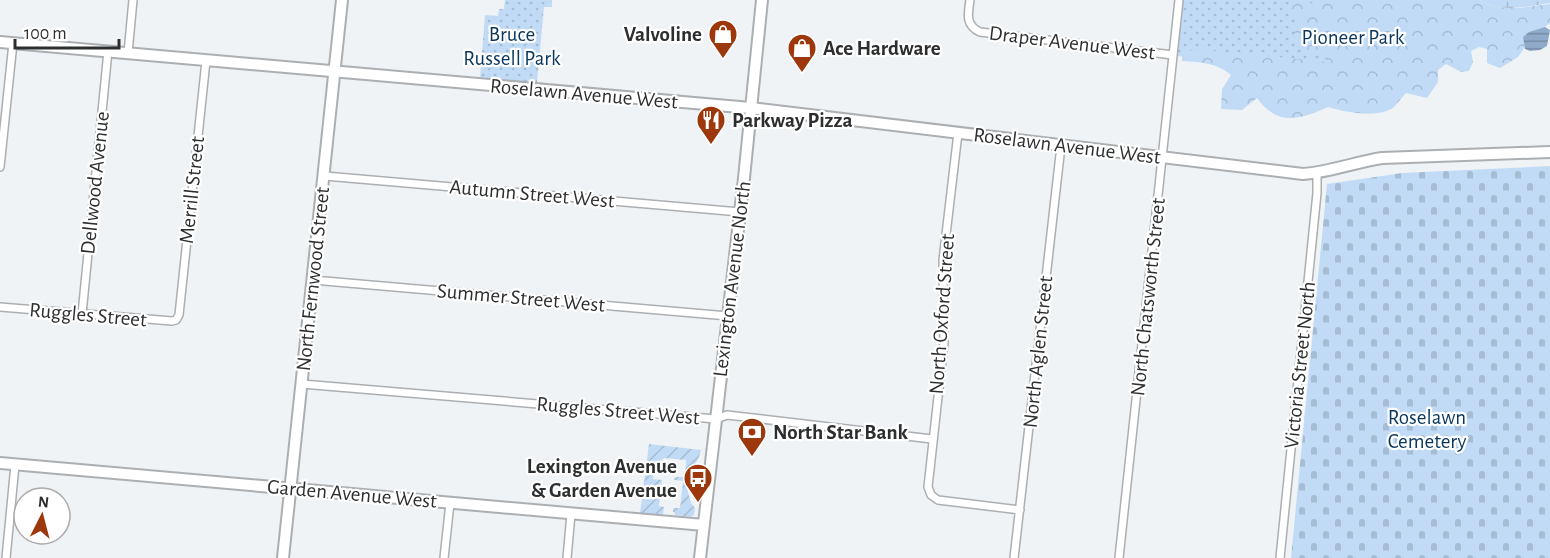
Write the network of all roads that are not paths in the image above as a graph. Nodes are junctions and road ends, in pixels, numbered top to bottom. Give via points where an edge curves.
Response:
1 (133, 0) edge
2 (342, 0) edge
3 (762, 0) edge
4 (970, 0) edge
5 (1179, 0) edge
6 (0, 42) edge
7 (13, 43) junction
8 (108, 51) junction
9 (128, 53) junction
10 (1173, 55) junction
11 (206, 61) junction
12 (335, 72) junction
13 (751, 108) junction
14 (958, 133) junction
15 (1061, 146) junction
16 (1550, 152) edge
17 (1163, 158) junction
18 (0, 167) edge
19 (1317, 173) junction
20 (325, 176) junction
21 (740, 212) junction
22 (313, 280) junction
23 (0, 308) edge
24 (82, 314) junction
25 (728, 316) junction
26 (177, 320) joint
27 (302, 384) junction
28 (716, 419) junction
29 (932, 440) junction
30 (0, 463) edge
31 (15, 465) junction
32 (291, 489) junction
33 (450, 503) junction
34 (1020, 510) junction
35 (572, 514) junction
36 (704, 525) junction
37 (6, 558) edge
38 (283, 558) edge
39 (444, 558) edge
40 (567, 558) edge
41 (700, 558) edge
42 (1014, 558) edge
43 (1119, 558) edge
44 (1280, 558) edge

1 - 9 street
2 - 12 street, North Fernwood Street
3 - 13 street, Lexington Avenue North
4 - 10 street, Draper Avenue West via 968,19 980,32
5 - 10 street, North Chatsworth Street
6 - 7 street, Roselawn Avenue West
7 - 8 street, Roselawn Avenue West
7 - 18 street
8 - 9 street, Roselawn Avenue West
8 - 24 street, Dellwood Avenue
9 - 11 street, Roselawn Avenue West
10 - 17 street, North Chatsworth Street
11 - 12 street, Roselawn Avenue West
11 - 26 street, Merrill Street
12 - 13 street, Roselawn Avenue West
12 - 20 street, North Fernwood Street
13 - 14 street, Roselawn Avenue West
13 - 21 street, Lexington Avenue North
14 - 15 street, Roselawn Avenue West
14 - 29 street, North Oxford Street via 943,260 944,343
15 - 17 street, Roselawn Avenue West
15 - 34 street, North Aglen Street
16 - 19 street, Roselawn Avenue West via 1364,160
17 - 19 street, Roselawn Avenue West
17 - 43 street, North Chatsworth Street
19 - 44 street, Victoria Street North
20 - 21 street, Autumn Street West
20 - 22 street, North Fernwood Street
21 - 25 street, Lexington Avenue North
22 - 25 street, Summer Street West
22 - 27 street, North Fernwood Street
23 - 24 street, Ruggles Street
24 - 26 street, Ruggles Street
25 - 28 street, Lexington Avenue North
27 - 28 street, Ruggles Street West
27 - 32 street, North Fernwood Street
28 - 29 street, Ruggles Street West via 727,415
28 - 36 street, Lexington Avenue North
29 - 34 street, North Oxford Street via 928,487 931,495 938,500
30 - 31 street, Garden Avenue West
31 - 32 street, Garden Avenue West
31 - 37 street
32 - 33 street, Garden Avenue West
32 - 38 street, North Fernwood Street
33 - 35 street, Garden Avenue West
33 - 39 street
34 - 42 street, North Aglen Street
35 - 36 street, Garden Avenue West
35 - 40 street
36 - 41 street, Lexington Avenue North

